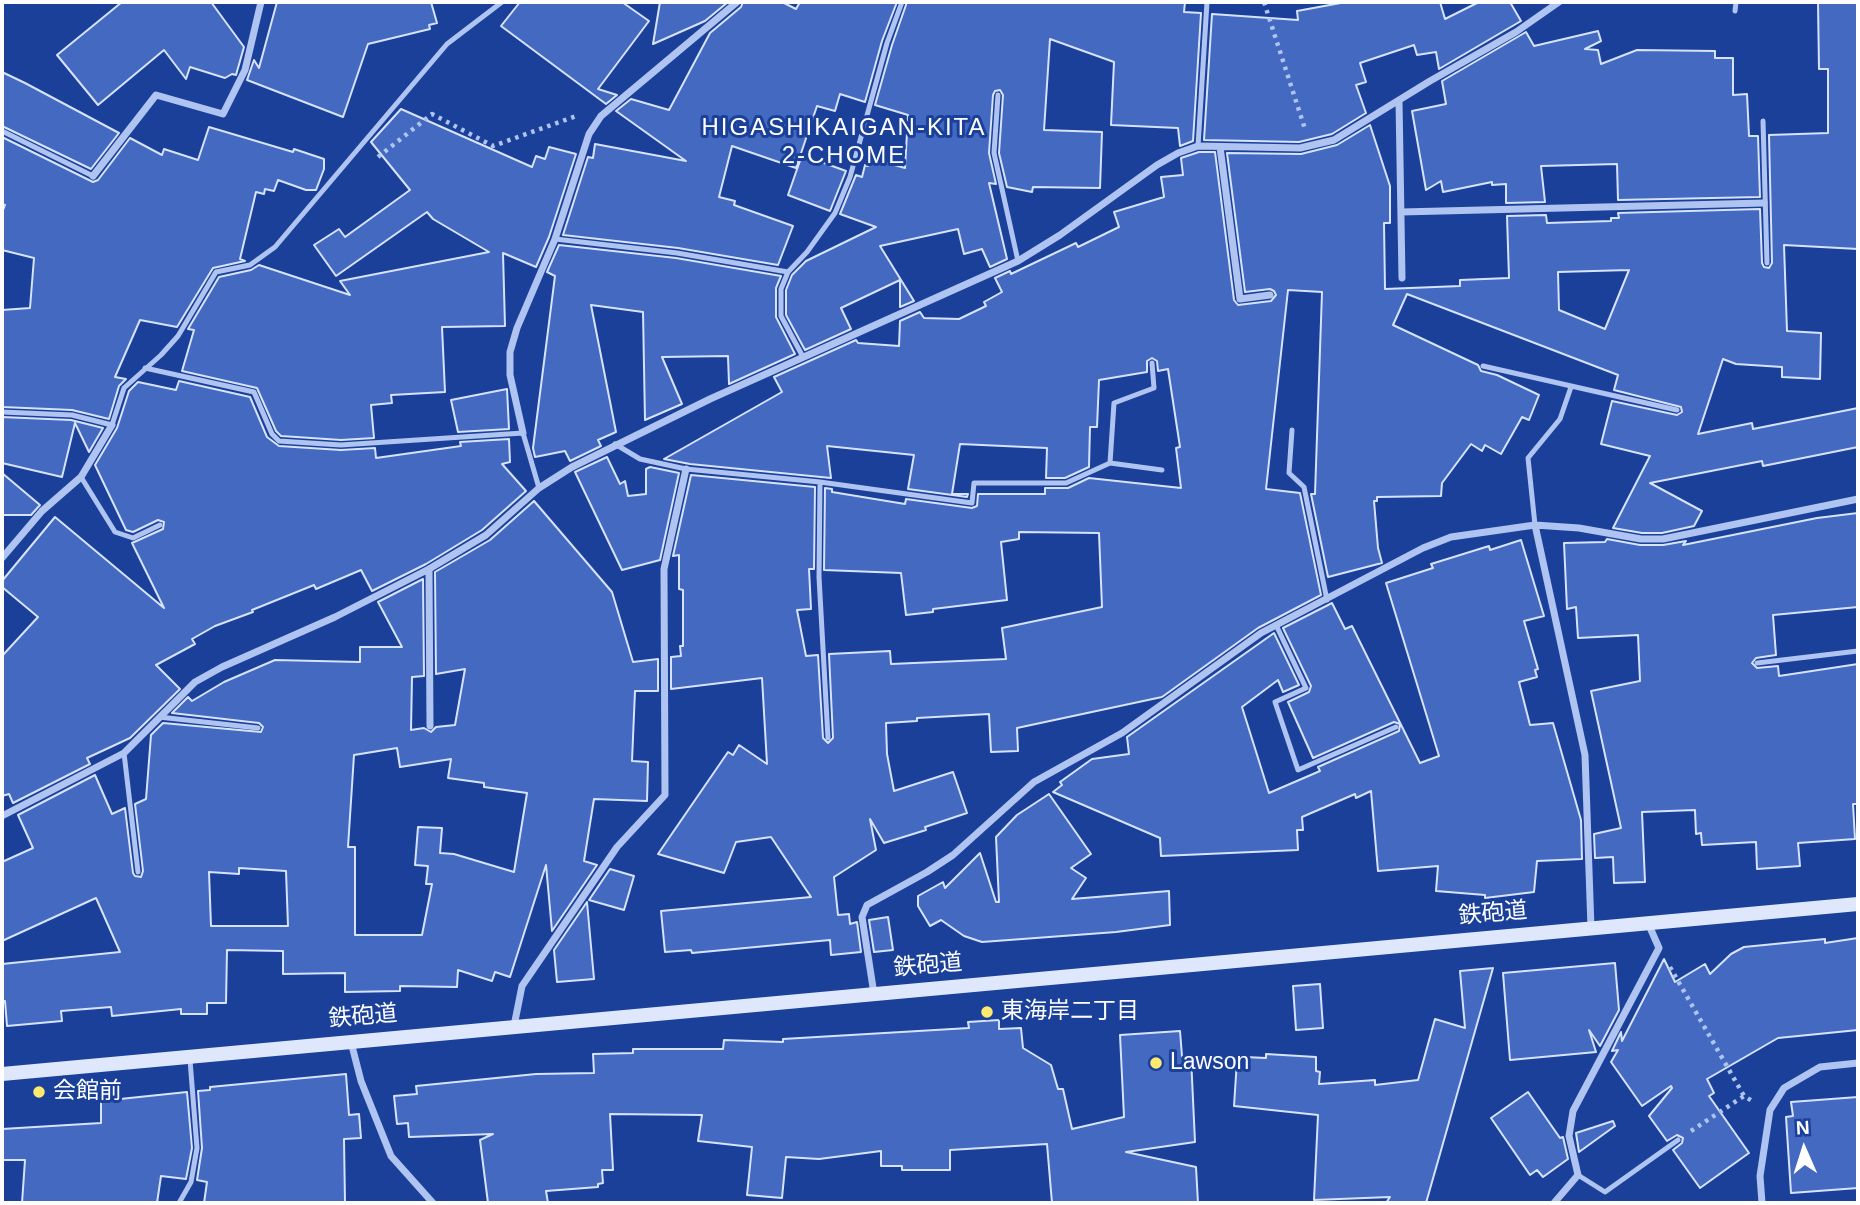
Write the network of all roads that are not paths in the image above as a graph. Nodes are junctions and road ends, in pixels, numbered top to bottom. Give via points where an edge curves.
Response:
1 (261, 2) edge
2 (502, 2) edge
3 (737, 2) edge
4 (902, 2) edge
5 (1207, 2) edge
6 (1559, 2) edge
7 (1736, 2) edge
8 (1735, 11) dead end
9 (998, 95) dead end
10 (1399, 101) junction
11 (1763, 121) dead end
12 (2, 131) edge
13 (1198, 146) junction
14 (1220, 147) junction
15 (93, 176) joint
16 (1764, 202) junction
17 (1401, 212) junction
18 (555, 239) junction
19 (1018, 261) junction
20 (1768, 262) dead end
21 (788, 272) junction
22 (1402, 278) dead end
23 (1270, 295) dead end
24 (803, 356) junction
25 (1152, 363) dead end
26 (1483, 366) dead end
27 (145, 368) junction
28 (1571, 387) junction
29 (1677, 410) dead end
30 (2, 412) edge
31 (112, 425) junction
32 (1292, 430) dead end
33 (523, 433) junction
34 (615, 444) junction
35 (1110, 463) junction
36 (686, 469) junction
37 (1162, 470) dead end
38 (81, 477) junction
39 (820, 482) junction
40 (539, 488) junction
41 (1858, 499) edge
42 (160, 525) dead end
43 (1535, 525) junction
44 (2, 558) edge
45 (429, 569) junction
46 (1326, 600) junction
47 (1276, 625) junction
48 (1858, 651) edge
49 (1757, 663) dead end
50 (159, 717) junction
51 (430, 726) dead end
52 (1396, 727) dead end
53 (258, 728) dead end
54 (828, 738) dead end
55 (124, 752) junction
56 (2, 816) edge
57 (138, 872) dead end
58 (1858, 904) edge
59 (1648, 923) junction
60 (1591, 928) junction
61 (874, 994) junction
62 (514, 1026) junction
63 (351, 1041) junction
64 (190, 1056) junction
65 (1858, 1063) edge
66 (2, 1074) edge
67 (1678, 1140) road end
68 (1578, 1175) junction
69 (178, 1203) edge
70 (433, 1203) edge
71 (1554, 1203) edge
72 (1762, 1203) edge

1 - 15 street via 245,70 222,114 156,95
2 - 27 lane via 447,44 275,247 250,265 216,272 178,336
3 - 18 street via 601,116 589,134
4 - 21 lane via 835,214
5 - 13 lane
6 - 10 street
7 - 8 lane
9 - 19 lane via 993,153
10 - 14 street via 1334,140 1311,146
10 - 17 street
11 - 16 lane
12 - 15 lane
13 - 14 street
13 - 19 street via 1157,165
14 - 23 street via 1240,299
16 - 17 street
16 - 20 lane
17 - 22 street
18 - 21 lane
18 - 33 street via 510,352 510,375
19 - 24 street
21 - 24 lane via 781,289 781,316
24 - 34 street
25 - 35 lane via 1154,388 1114,403
26 - 28 lane
27 - 31 lane via 124,387
27 - 33 lane via 254,393 279,441 341,445
28 - 29 lane
28 - 43 lane via 1560,419 1528,458
30 - 31 lane via 72,415
31 - 38 street
32 - 46 lane via 1289,474 1304,487
33 - 40 lane
34 - 36 lane via 640,459
34 - 40 street
35 - 37 lane
35 - 39 lane via 1066,483 974,483 972,503
36 - 39 lane
36 - 62 street via 664,569 665,795 617,847 522,986
38 - 42 lane via 115,533 133,538
38 - 44 street via 42,511
39 - 54 lane via 819,577
40 - 45 street via 486,535
41 - 43 street via 1663,539
43 - 46 street via 1451,537
43 - 60 street via 1585,755
45 - 50 street via 222,667 195,682
45 - 51 street
46 - 47 street
47 - 52 lane via 1306,688 1275,702 1298,770
47 - 61 street via 1122,733 1034,782 936,867 867,905 862,917
48 - 49 lane
50 - 53 lane
50 - 55 street
55 - 56 street
55 - 57 lane
58 - 59 street, 鉄砲道
59 - 60 street, 鉄砲道
59 - 68 street via 1659,948 1573,1111 1569,1136
60 - 61 street, 鉄砲道
61 - 62 street, 鉄砲道
62 - 63 street, 鉄砲道
63 - 64 street, 鉄砲道
63 - 70 street via 361,1081 391,1156
64 - 66 street, 鉄砲道
64 - 69 lane via 197,1148 191,1182
65 - 72 street via 1820,1067 1784,1088 1770,1110 1760,1176
67 - 68 lane via 1605,1192
68 - 71 street

